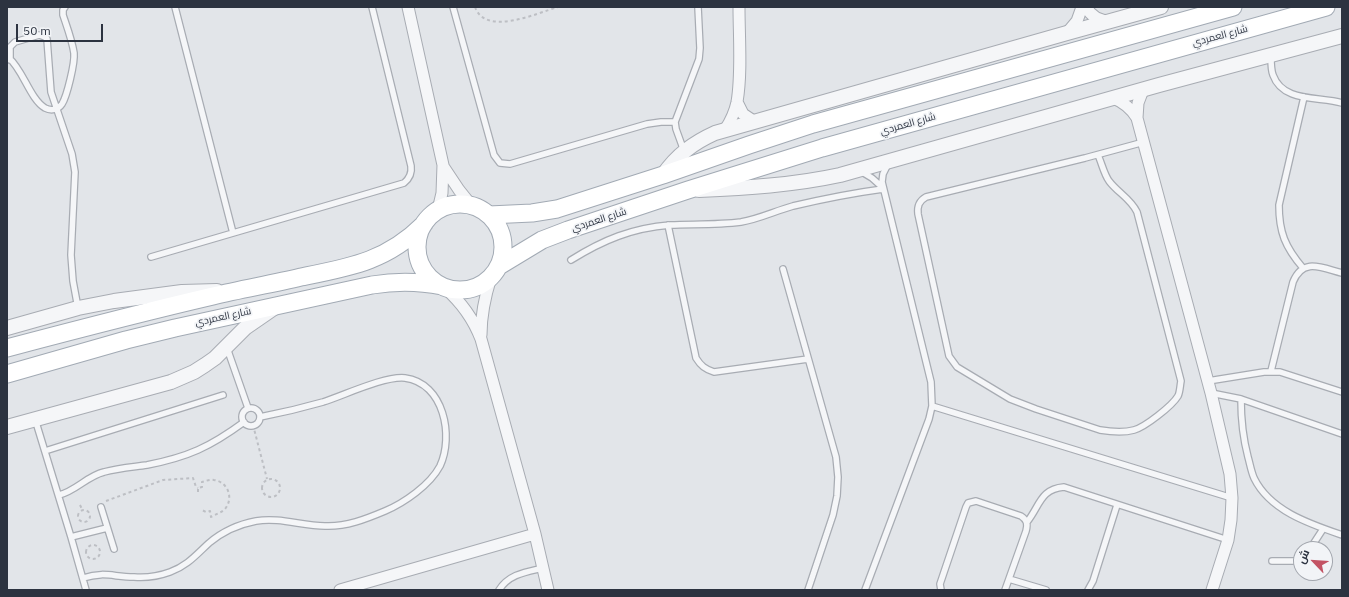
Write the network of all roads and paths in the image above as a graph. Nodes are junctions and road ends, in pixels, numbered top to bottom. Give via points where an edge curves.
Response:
1 (65, 7) edge
2 (175, 7) edge
3 (372, 7) edge
4 (408, 7) edge
5 (453, 7) edge
6 (475, 7) edge
7 (558, 7) edge
8 (698, 7) edge
9 (739, 7) edge
10 (1082, 7) edge
11 (1086, 7) edge
12 (1161, 7) edge
13 (1233, 7) edge
14 (1326, 7) edge
15 (1110, 21) junction
16 (1067, 33) junction
17 (1342, 36) edge
18 (1270, 55) junction
19 (9, 58) edge
20 (1143, 90) junction
21 (1304, 97) junction
22 (1113, 98) junction
23 (737, 102) junction
24 (1342, 103) edge
25 (56, 109) junction
26 (1137, 118) junction
27 (675, 122) junction
28 (755, 122) junction
29 (725, 130) junction
30 (1144, 142) junction
31 (684, 151) junction
32 (1098, 155) junction
33 (890, 162) junction
34 (443, 165) junction
35 (858, 171) junction
36 (664, 175) junction
37 (883, 189) junction
38 (688, 190) junction
39 (471, 206) junction
40 (438, 210) junction
41 (489, 215) junction
42 (424, 224) junction
43 (668, 226) junction
44 (233, 233) junction
45 (151, 257) dead end
46 (571, 260) dead end
47 (1303, 268) junction
48 (783, 269) dead end
49 (495, 272) junction
50 (1342, 273) edge
51 (443, 287) junction
52 (229, 292) junction
53 (277, 306) junction
54 (78, 308) junction
55 (7, 328) edge
56 (481, 339) junction
57 (227, 346) junction
58 (7, 348) edge
59 (808, 358) junction
60 (1271, 371) junction
61 (7, 374) edge
62 (1208, 381) junction
63 (1342, 392) edge
64 (1211, 393) junction
65 (223, 395) dead end
66 (1241, 399) junction
67 (932, 406) junction
68 (248, 408) junction
69 (260, 417) junction
70 (35, 419) junction
71 (244, 422) junction
72 (253, 425) junction
73 (7, 427) edge
74 (1342, 434) edge
75 (45, 451) junction
76 (267, 479) junction
77 (198, 488) junction
78 (198, 492) dead end
79 (58, 495) junction
80 (1232, 498) junction
81 (80, 505) dead end
82 (1117, 505) junction
83 (101, 507) joint
84 (82, 509) junction
85 (202, 510) dead end
86 (1027, 522) junction
87 (107, 528) junction
88 (1323, 529) junction
89 (535, 534) junction
90 (1342, 535) edge
91 (71, 537) junction
92 (1228, 540) junction
93 (1315, 541) edge
94 (114, 549) dead end
95 (96, 558) junction
96 (1293, 561) edge
97 (96, 562) dead end
98 (1272, 562) dead end
99 (543, 568) junction
100 (82, 578) junction
101 (1009, 579) junction
102 (86, 590) edge
103 (340, 590) edge
104 (499, 590) edge
105 (548, 590) edge
106 (808, 590) edge
107 (865, 590) edge
108 (941, 590) edge
109 (1006, 590) edge
110 (1046, 590) edge
111 (1088, 590) edge
112 (1212, 590) edge

1 - 25 lane via 63,12 74,54 74,64 62,104
2 - 44 lane
3 - 44 lane via 411,166 410,178 404,183
4 - 34 street
5 - 27 lane via 494,155 500,162 510,164 647,124
6 - 7 path via 484,19 501,22
8 - 27 lane via 699,59
9 - 23 street
10 - 16 street
11 - 15 street via 1095,17
12 - 15 street
13 - 36 main road via 813,124
14 - 38 main road, شارع العمردي via 822,148
15 - 16 street
16 - 28 street
17 - 18 street
18 - 20 street
18 - 21 lane via 1272,74 1276,82 1292,94
19 - 25 lane via 41,104 48,109
19 - 25 lane via 13,43 40,35 45,37 48,42 50,86
20 - 22 street
20 - 26 street via 1138,103
21 - 24 lane
21 - 47 lane via 1279,205 1279,222 1284,239
22 - 26 street via 1124,104
22 - 33 street
23 - 28 street via 743,114
23 - 29 street
25 - 54 lane via 76,172 71,256
26 - 30 street
27 - 31 lane
28 - 29 street
29 - 31 street via 704,138
30 - 32 lane
30 - 62 street
31 - 36 street
32 - 32 lane via 926,197 919,204 918,214 949,356 957,367 1023,404 1100,430 1122,432 1143,426 1170,406 1178,395 1180,381 1137,212 1133,204 1106,176
33 - 35 street
33 - 37 lane via 883,174
34 - 39 street
34 - 40 street via 442,193
35 - 37 lane via 872,178
35 - 38 street via 806,182
36 - 41 main road via 557,209
37 - 43 lane via 794,206 741,222
37 - 67 lane via 931,382
38 - 49 main road, شارع العمردي via 542,240
39 - 40 main road via 454,205
39 - 41 main road
40 - 42 main road
41 - 49 main road via 499,227 503,243 502,259
42 - 51 main road via 418,241 419,259 427,275
42 - 52 main road via 410,238 364,263
43 - 46 lane via 615,236
43 - 59 lane via 696,358 700,365 714,372
44 - 45 lane
47 - 50 lane via 1311,266
47 - 60 lane via 1296,274 1293,282
48 - 59 lane
49 - 51 main road via 481,285 470,290
49 - 56 street via 487,289
51 - 53 main road, شارع العمردي via 419,282 384,283
51 - 56 street via 467,311
52 - 54 street via 182,292
52 - 58 main road
53 - 57 street via 245,328
53 - 61 main road, شارع العمردي via 175,328
54 - 55 street
56 - 89 street
57 - 68 lane
57 - 70 street via 205,365 171,382
59 - 106 lane via 836,457 838,477 833,515
60 - 62 lane
60 - 63 lane via 1290,374
62 - 64 street
64 - 66 lane
64 - 80 street via 1230,474
65 - 75 lane
66 - 74 lane
66 - 88 lane via 1245,447 1253,477 1261,490 1284,510
67 - 80 lane
67 - 107 lane
68 - 69 lane via 254,408
68 - 71 lane via 242,414
69 - 72 lane
69 - 100 lane via 324,402 396,378 410,379 425,386 434,394 440,405 446,429 444,455 439,468 415,494 385,512 353,523 323,526 274,520 257,521 240,525 225,533 210,542 185,565 168,573 146,577 107,574
70 - 73 street
70 - 75 lane
71 - 72 lane
71 - 79 lane via 215,442 196,451 164,461 105,471 92,476 71,491
72 - 76 path
75 - 79 lane
76 - 76 path via 261,486 262,491 265,496 274,497 278,494 280,484 272,478
77 - 78 path
77 - 83 path via 193,478 162,480 108,500
77 - 85 path via 202,487 202,482 212,479 224,484 228,490 228,502 221,512 211,516 210,511
79 - 91 lane
80 - 92 street
81 - 84 path
82 - 86 lane via 1064,487 1055,488 1042,498
82 - 92 lane
82 - 111 lane
83 - 87 lane
84 - 84 path via 77,518 86,522 90,514
86 - 101 lane
86 - 108 lane via 1021,516 976,501 968,503 940,584
87 - 91 lane
87 - 94 lane
88 - 90 lane
88 - 93 lane
89 - 99 street
89 - 103 street
91 - 100 lane
92 - 112 street
95 - 95 path via 100,551 98,546 92,545 87,548 86,553 90,558
95 - 97 path
96 - 98 lane
99 - 104 lane via 518,574
99 - 105 street
100 - 102 lane
101 - 109 lane
101 - 110 lane

